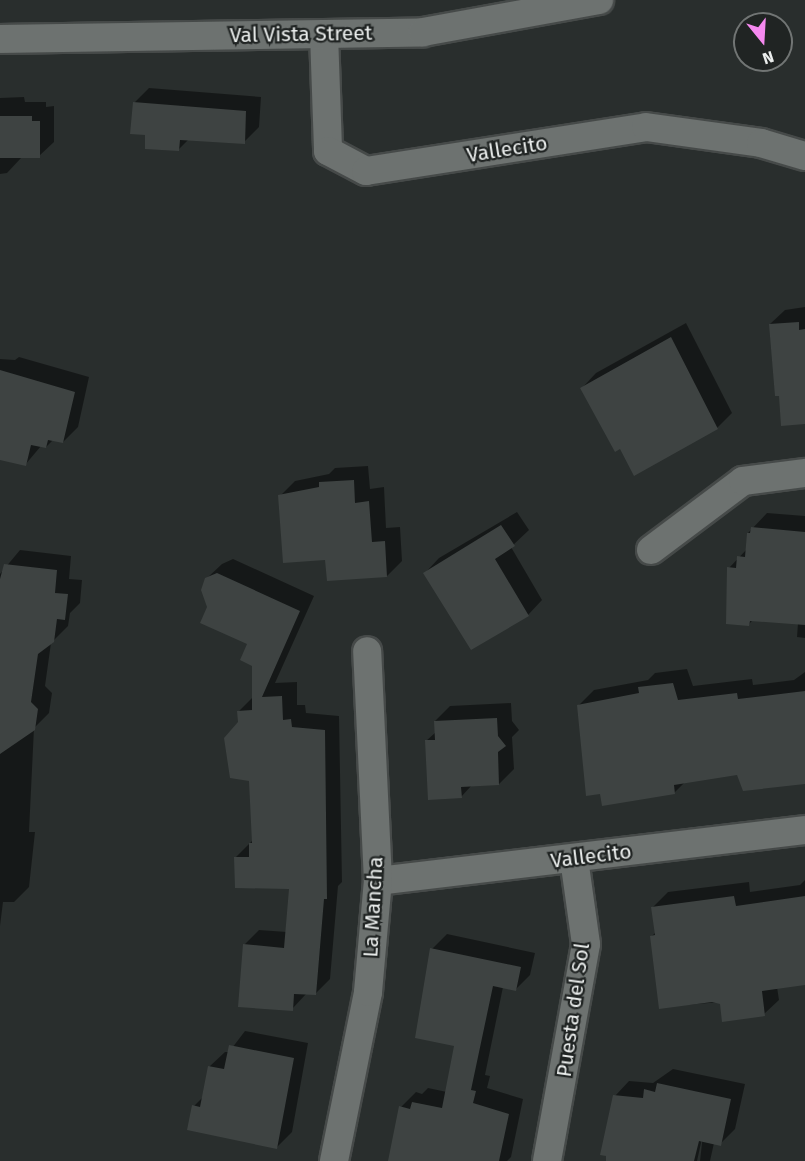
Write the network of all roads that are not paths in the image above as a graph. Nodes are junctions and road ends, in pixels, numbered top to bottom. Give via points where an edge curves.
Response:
1 (599, 0) edge
2 (324, 34) junction
3 (0, 39) edge
4 (805, 156) edge
5 (805, 472) edge
6 (651, 550) dead end
7 (367, 651) dead end
8 (805, 830) edge
9 (574, 859) junction
10 (378, 881) junction
11 (334, 1161) edge
12 (547, 1161) edge

1 - 2 street, Val Vista Street via 423,32
2 - 3 street, Val Vista Street
2 - 4 street, Vallecito via 328,151 366,171 646,127 761,143
5 - 6 street via 743,481
7 - 10 street, La Mancha
8 - 9 street, Vallecito
9 - 10 street, Vallecito
9 - 12 street, Puesta del Sol via 586,944
10 - 11 street, La Mancha via 368,992

